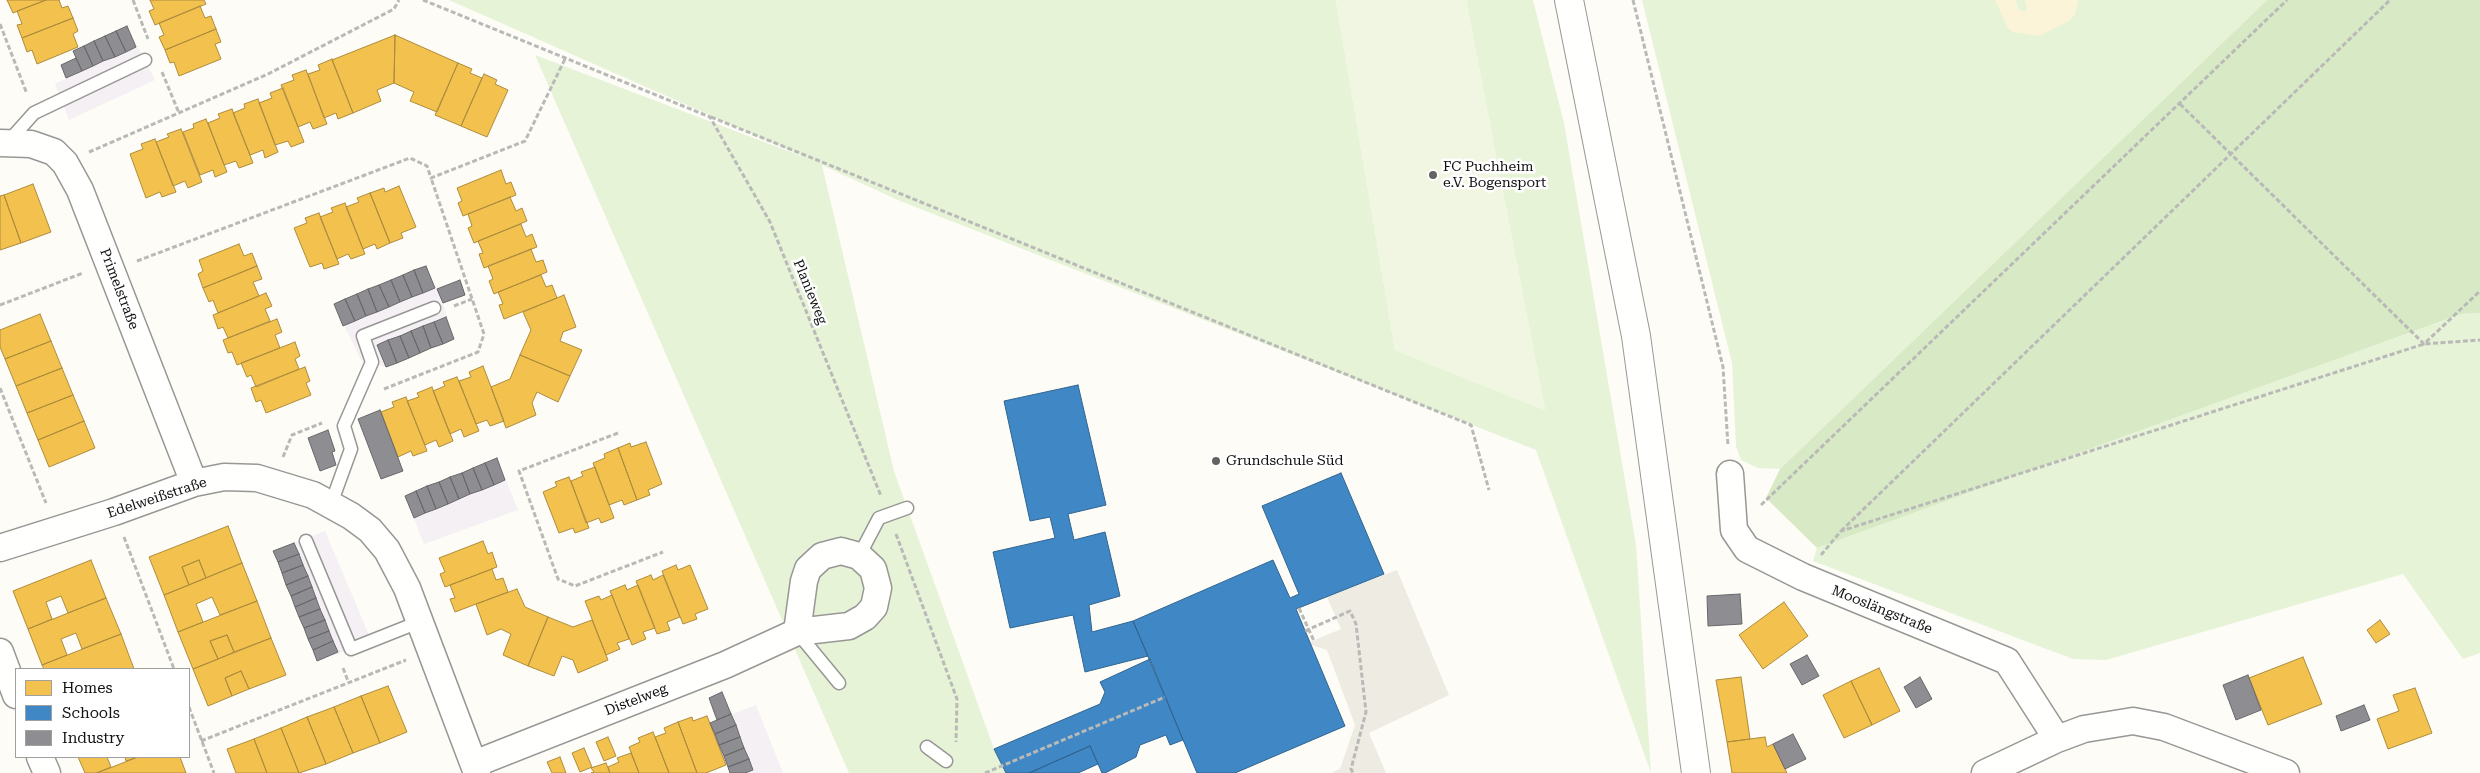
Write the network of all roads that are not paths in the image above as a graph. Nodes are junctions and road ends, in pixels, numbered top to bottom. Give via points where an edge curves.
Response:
1 (1569, 0) edge
2 (145, 60) dead end
3 (4, 142) edge
4 (434, 308) dead end
5 (1730, 474) road end
6 (194, 483) junction
7 (331, 504) junction
8 (908, 508) dead end
9 (306, 541) dead end
10 (0, 548) edge
11 (859, 556) junction
12 (419, 622) junction
13 (797, 632) junction
14 (0, 652) edge
15 (839, 684) dead end
16 (15, 692) edge
17 (2057, 739) junction
18 (927, 747) dead end
19 (40, 758) edge
20 (946, 761) road end
21 (475, 768) edge
22 (47, 773) edge
23 (1696, 773) edge
24 (1985, 773) edge
25 (2286, 773) edge

1 - 23 street via 1636,336
2 - 3 lane via 34,113
3 - 6 street, Primelstraße via 39,146 54,152 65,163 80,190
4 - 7 lane via 363,336 372,362 344,426 351,449
5 - 17 street, Mooslängstraße via 1734,530 1747,549 1803,577 2007,661
6 - 7 street, Edelweißstraße via 224,477 257,478 292,487
6 - 10 street, Edelweißstraße
7 - 12 street, Edelweißstraße via 370,530 387,550 407,588
8 - 11 lane via 879,518
9 - 12 lane via 351,650
11 - 13 street via 847,551 834,552 811,564 804,581
11 - 13 street, Distelweg via 873,570 878,582 876,601 870,613 849,626
12 - 21 street, Edelweißstraße
13 - 15 lane
13 - 21 street, Distelweg
14 - 16 street
17 - 24 street
17 - 25 street via 2084,729 2133,721 2164,727
18 - 20 lane
19 - 22 street

